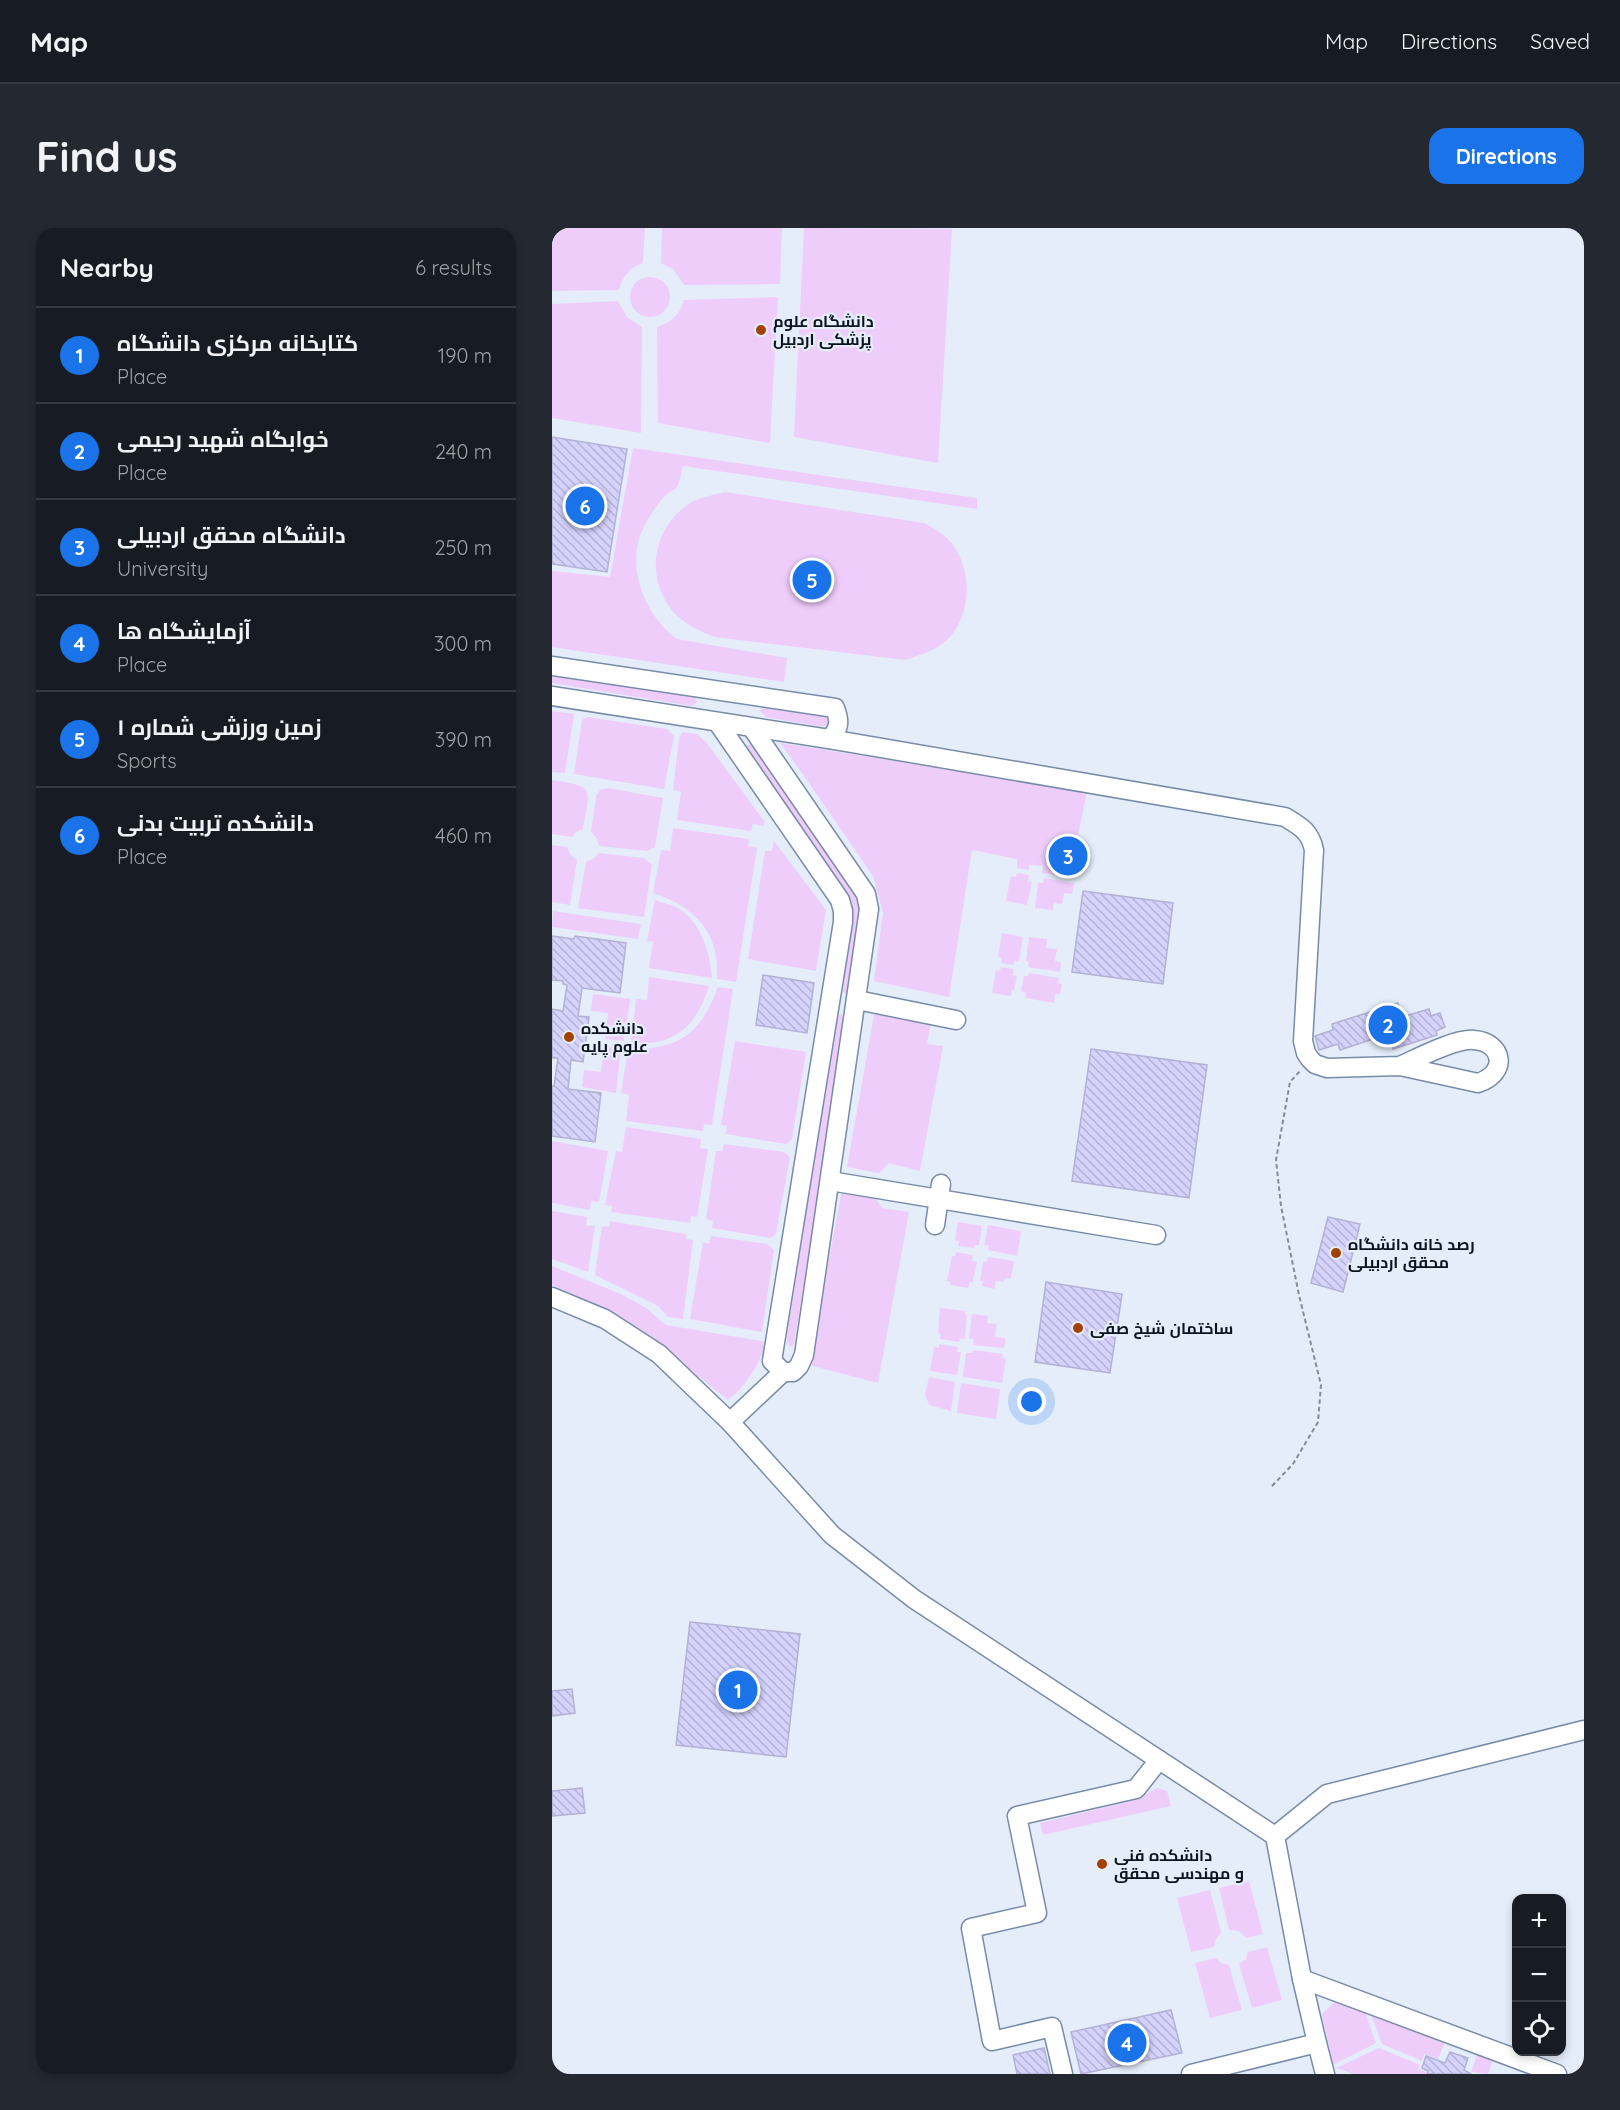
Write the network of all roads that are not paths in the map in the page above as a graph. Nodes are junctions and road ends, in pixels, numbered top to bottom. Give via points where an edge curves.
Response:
1 (552, 666) edge
2 (706, 689) junction
3 (747, 695) junction
4 (552, 696) edge
5 (710, 722) junction
6 (748, 727) junction
7 (830, 739) junction
8 (857, 1000) junction
9 (956, 1020) dead end
10 (1400, 1066) junction
11 (830, 1181) junction
12 (940, 1191) junction
13 (935, 1225) dead end
14 (1156, 1235) dead end
15 (552, 1297) edge
16 (783, 1372) junction
17 (730, 1422) junction
18 (1584, 1730) edge
19 (1159, 1760) junction
20 (1275, 1836) junction
21 (1302, 1979) junction
22 (1317, 2043) junction
23 (1062, 2074) edge
24 (1191, 2074) edge
25 (1325, 2074) edge
26 (1557, 2074) edge

1 - 2 street
2 - 3 street
2 - 5 street
3 - 6 street
3 - 7 street via 835,708 839,719 837,732
4 - 5 street
5 - 6 street
5 - 16 street via 840,900 843,911 772,1361
6 - 7 street
6 - 8 street via 866,894 868,923
7 - 10 street via 1285,817 1305,828 1314,850 1303,1041 1306,1053 1315,1064 1327,1068
8 - 9 street
8 - 11 street
10 - 10 street via 1472,1039 1485,1041 1496,1050 1499,1061 1490,1080 1478,1083
11 - 12 street
11 - 16 street via 804,1354 793,1372
12 - 13 street
12 - 14 street
15 - 17 street via 605,1319 659,1354
16 - 17 street
17 - 19 street via 850,1550 914,1599
18 - 20 street via 1327,1794
19 - 20 street
19 - 23 street via 1136,1789 1017,1816 1037,1913 971,1928 992,2041 1052,2027
20 - 21 street
21 - 22 street
21 - 26 street
22 - 24 street
22 - 25 street

